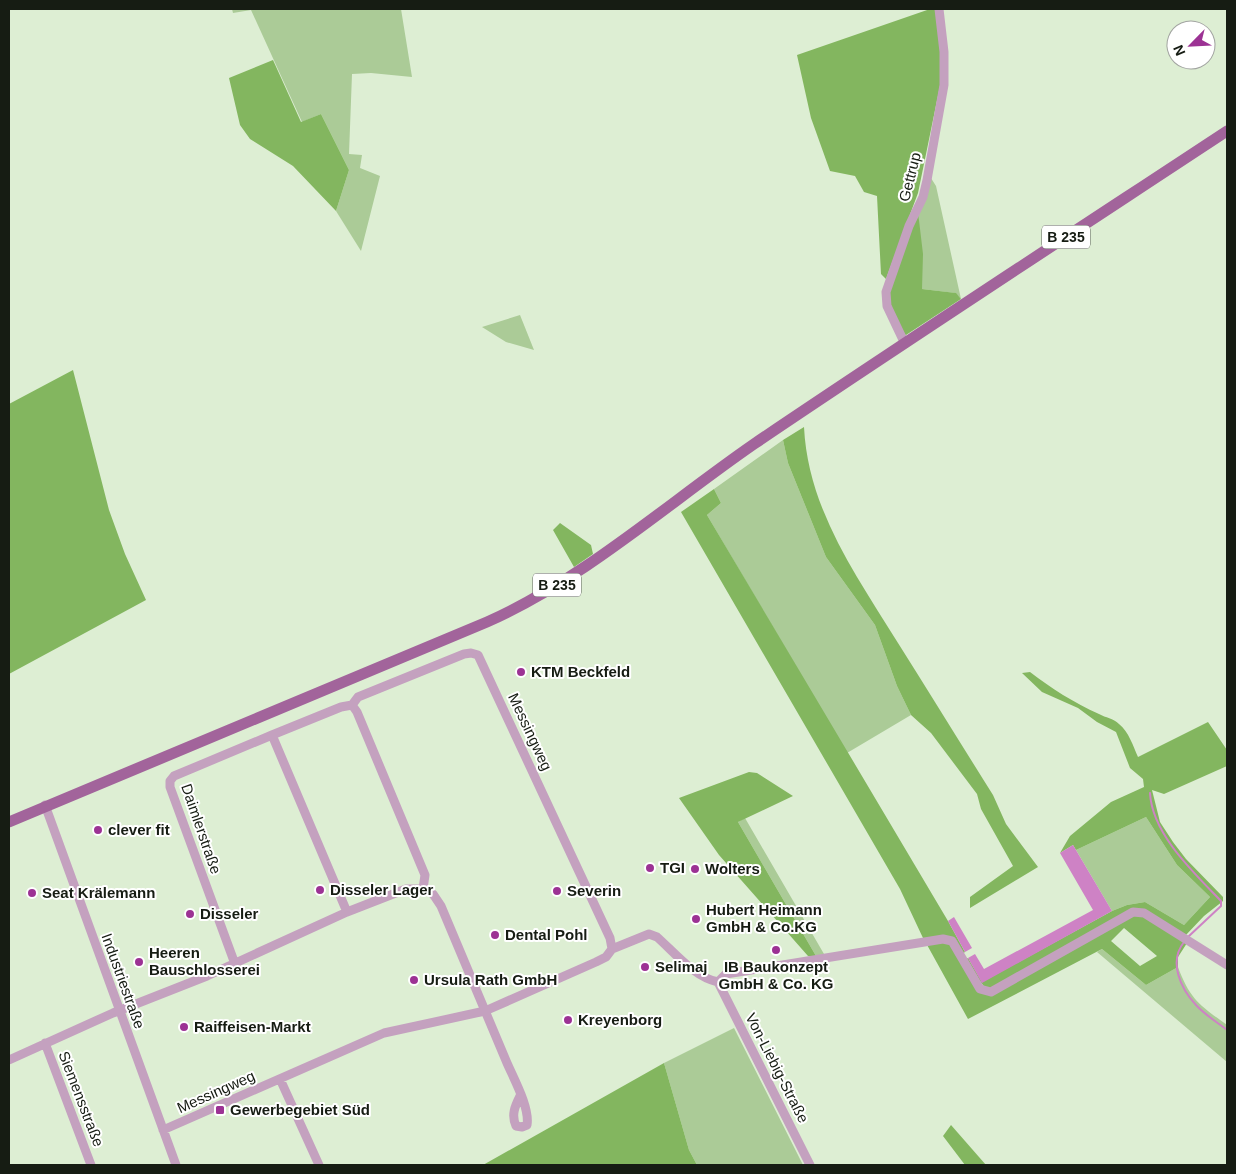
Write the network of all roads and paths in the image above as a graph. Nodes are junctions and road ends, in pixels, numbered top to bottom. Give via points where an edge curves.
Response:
1 (939, 9) edge
2 (1227, 131) edge
3 (905, 344) junction
4 (352, 705) junction
5 (272, 735) junction
6 (45, 805) junction
7 (9, 822) edge
8 (423, 889) junction
9 (347, 912) junction
10 (612, 949) junction
11 (235, 964) junction
12 (1227, 964) edge
13 (718, 982) junction
14 (120, 1010) junction
15 (485, 1011) junction
16 (45, 1043) junction
17 (9, 1060) edge
18 (280, 1079) junction
19 (520, 1096) dead end
20 (163, 1130) junction
21 (91, 1165) edge
22 (176, 1165) edge
23 (319, 1165) edge
24 (810, 1165) edge

1 - 3 street, Gettrup via 944,85 927,180 886,292 886,306
2 - 3 main road, B 235
3 - 6 main road, B 235 via 752,446 575,574 530,602
4 - 5 street, Daimlerstraße
4 - 8 street via 425,875
4 - 10 street, Messingweg via 358,697 464,654 478,655 610,938
5 - 9 street
5 - 11 street, Daimlerstraße via 174,776 170,782
6 - 7 main road, B 235
6 - 14 street, Industriestraße
8 - 9 street via 406,889
8 - 15 street via 433,894 441,906
9 - 11 street
10 - 13 street, Messingweg via 646,935 654,935 699,974
10 - 15 street, Messingweg via 596,962
11 - 14 street
12 - 13 street via 1144,913 1133,912 990,992 980,989 952,941 943,939 726,974
13 - 24 street, Von-Liebig-Straße
14 - 16 street, Siemensstraße
14 - 20 street, Industriestraße
15 - 18 street, Messingweg via 384,1033
15 - 19 street
16 - 17 street, Siemensstraße
16 - 21 street, Siemensstraße
18 - 20 street, Messingweg
18 - 23 street
20 - 22 street, Industriestraße

